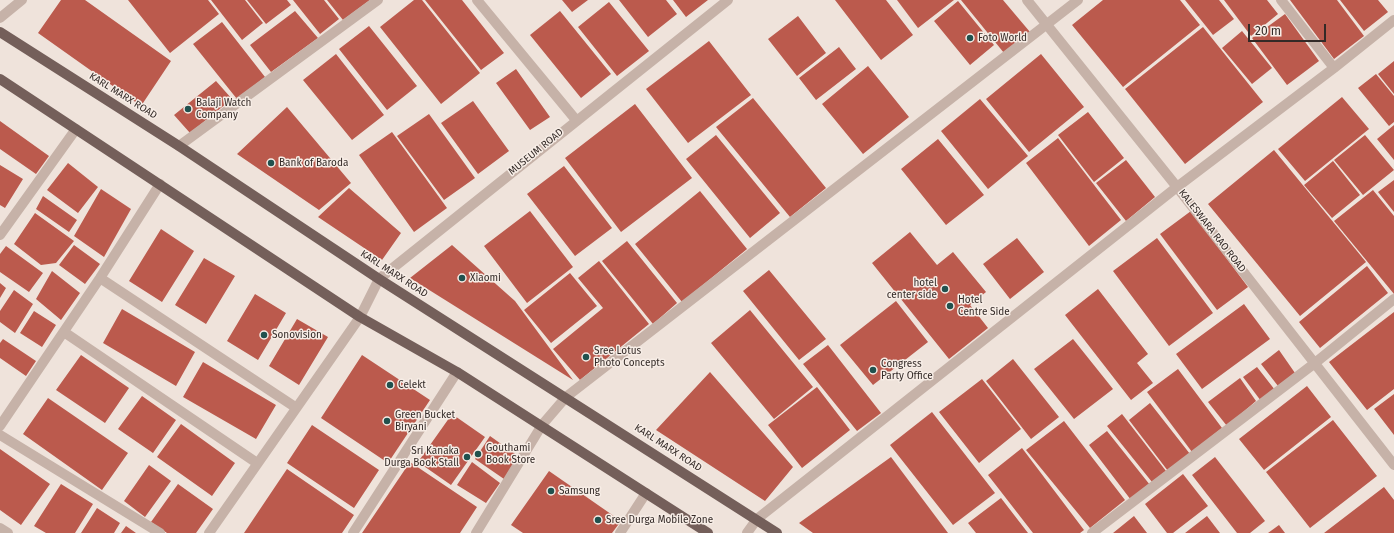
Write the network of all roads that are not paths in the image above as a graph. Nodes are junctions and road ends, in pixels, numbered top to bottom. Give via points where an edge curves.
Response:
1 (22, 0) edge
2 (378, 0) edge
3 (477, 0) edge
4 (728, 0) edge
5 (1027, 0) edge
6 (1078, 0) edge
7 (1281, 0) edge
8 (0, 18) edge
9 (1394, 20) edge
10 (1046, 25) junction
11 (0, 32) edge
12 (1334, 68) junction
13 (0, 79) edge
14 (576, 120) junction
15 (76, 129) junction
16 (179, 146) junction
17 (160, 184) junction
18 (1177, 187) junction
19 (0, 235) edge
20 (100, 278) junction
21 (379, 279) junction
22 (1394, 299) edge
23 (360, 317) junction
24 (64, 332) junction
25 (1315, 363) junction
26 (456, 372) junction
27 (566, 397) junction
28 (296, 407) junction
29 (542, 425) junction
30 (0, 426) edge
31 (0, 435) edge
32 (257, 463) junction
33 (1394, 465) edge
34 (646, 493) junction
35 (757, 520) junction
36 (0, 528) edge
37 (8, 533) edge
38 (160, 533) edge
39 (209, 533) edge
40 (353, 533) edge
41 (476, 533) edge
42 (620, 533) edge
43 (708, 533) edge
44 (747, 533) edge
45 (777, 533) edge
46 (1092, 533) edge

1 - 8 street
2 - 16 street
3 - 14 street
4 - 14 street, MUSEUM ROAD
5 - 10 street, KALESWARA RAO ROAD
6 - 10 street
7 - 12 street
9 - 12 street
10 - 18 street, KALESWARA RAO ROAD
10 - 27 street
11 - 16 main road, KARL MARX ROAD
12 - 18 street
13 - 15 main road
14 - 21 street, MUSEUM ROAD
15 - 17 main road
15 - 19 street
16 - 21 main road, KARL MARX ROAD
17 - 20 street
17 - 23 main road
18 - 25 street, KALESWARA RAO ROAD
18 - 35 street
20 - 24 street
20 - 28 street
21 - 23 street, MUSEUM ROAD
21 - 27 main road, KARL MARX ROAD
22 - 25 street
23 - 26 main road
23 - 28 street, MUSEUM ROAD
24 - 30 street
24 - 32 street
25 - 33 street, KALESWARA RAO ROAD
25 - 46 street
26 - 29 main road
26 - 40 street
27 - 29 street
27 - 35 main road, KARL MARX ROAD
28 - 32 street, MUSEUM ROAD
29 - 34 main road
29 - 41 street
31 - 38 street
32 - 39 street, MUSEUM ROAD
34 - 42 street
34 - 43 main road
35 - 44 street
35 - 45 main road, KARL MARX ROAD
36 - 37 street

